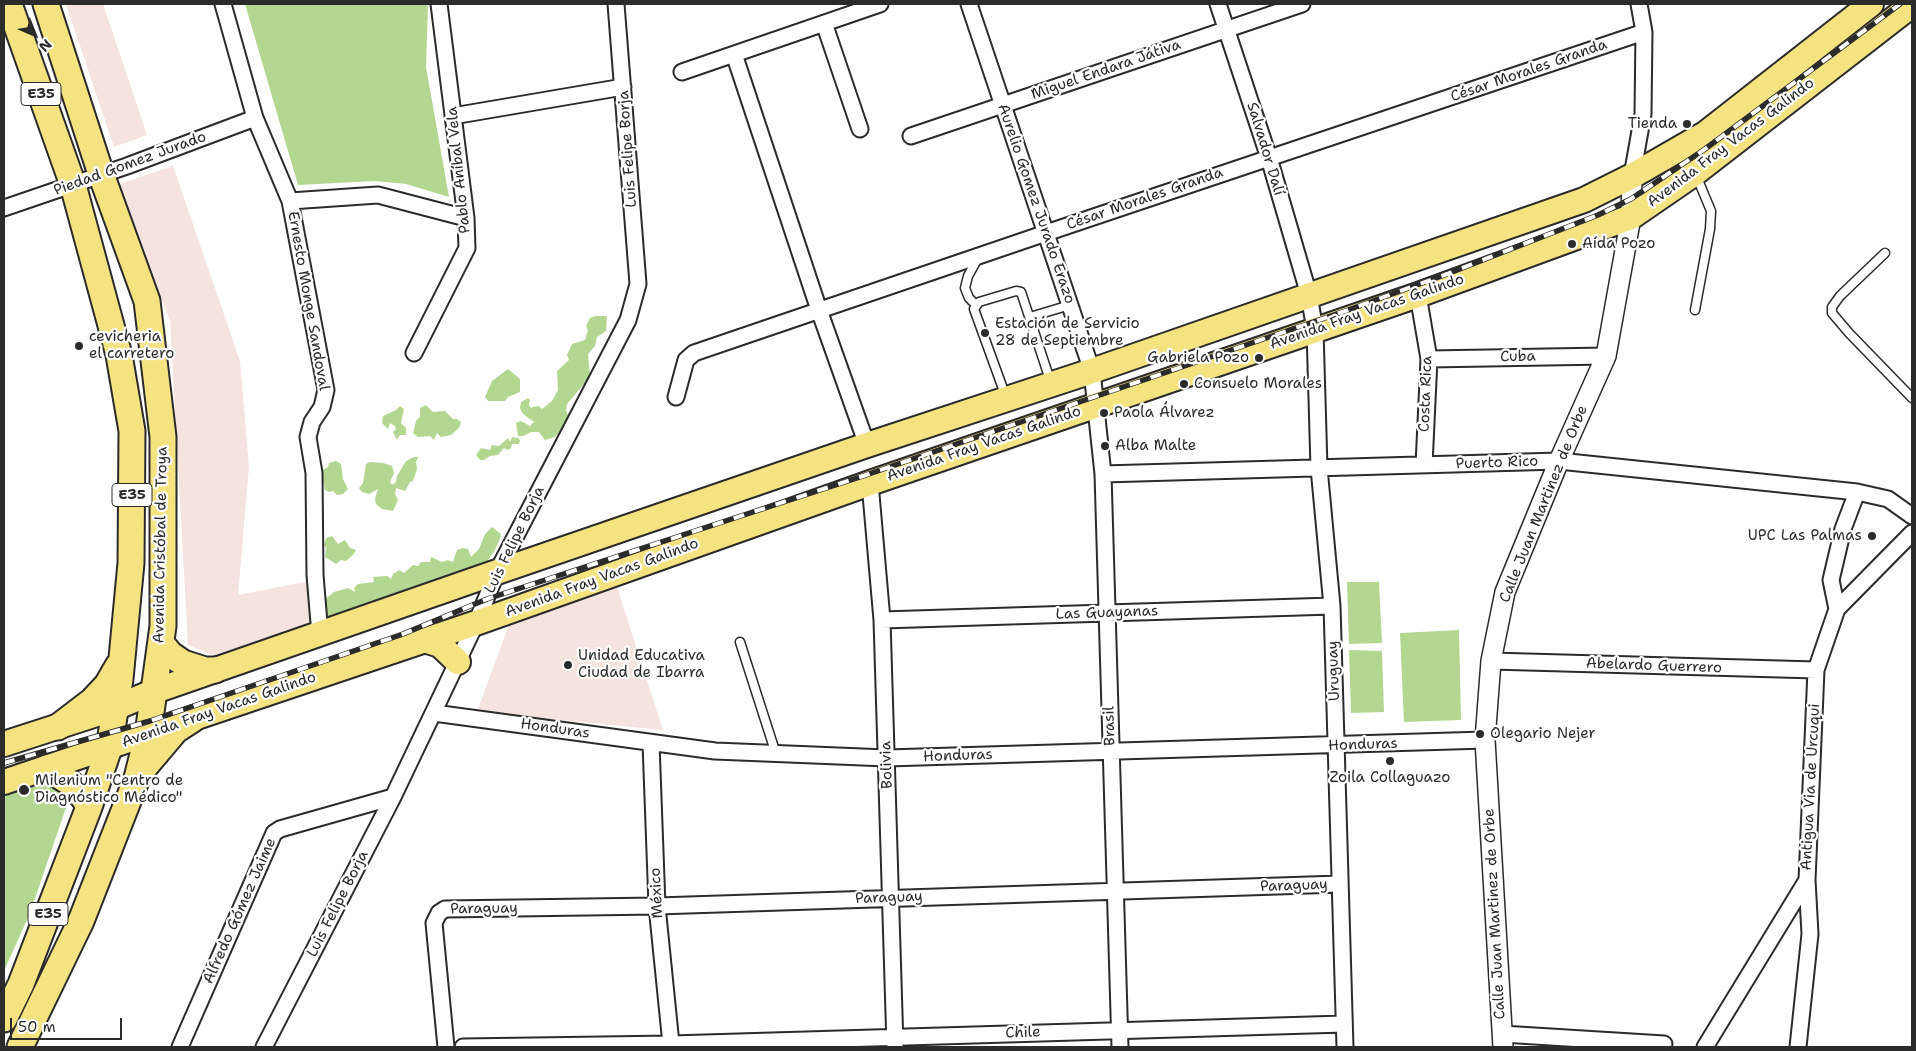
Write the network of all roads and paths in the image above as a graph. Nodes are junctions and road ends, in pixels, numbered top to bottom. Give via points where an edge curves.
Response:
1 (9, 4) edge
2 (46, 4) edge
3 (223, 4) edge
4 (439, 4) edge
5 (616, 4) edge
6 (880, 4) edge
7 (969, 4) edge
8 (1218, 4) edge
9 (1302, 4) edge
10 (1639, 4) edge
11 (1871, 4) edge
12 (1906, 10) edge
13 (824, 23) junction
14 (1227, 29) junction
15 (1644, 32) junction
16 (734, 54) junction
17 (682, 72) dead end
18 (623, 87) junction
19 (1003, 104) junction
20 (453, 116) junction
21 (255, 118) junction
22 (860, 129) dead end
23 (911, 136) dead end
24 (1269, 158) junction
25 (1695, 173) junction
26 (101, 174) junction
27 (1632, 176) junction
28 (73, 185) junction
29 (290, 201) junction
30 (4, 208) edge
31 (1630, 217) junction
32 (466, 218) junction
33 (1046, 233) junction
34 (1885, 253) dead end
35 (980, 255) junction
36 (1308, 295) junction
37 (1418, 295) junction
38 (976, 304) junction
39 (1070, 305) junction
40 (818, 310) junction
41 (1695, 310) dead end
42 (1030, 317) junction
43 (1315, 330) junction
44 (414, 353) dead end
45 (1606, 356) junction
46 (1429, 358) junction
47 (1092, 371) junction
48 (1051, 385) junction
49 (676, 397) dead end
50 (1912, 398) edge
51 (1007, 399) junction
52 (1097, 406) junction
53 (867, 445) junction
54 (1560, 460) junction
55 (1424, 465) junction
56 (1319, 468) junction
57 (1103, 474) junction
58 (870, 482) junction
59 (1857, 492) junction
60 (1912, 516) edge
61 (1912, 533) edge
62 (497, 572) junction
63 (1332, 606) junction
64 (1837, 609) junction
65 (1107, 613) junction
66 (882, 620) junction
67 (476, 622) junction
68 (320, 635) junction
69 (424, 640) junction
70 (740, 642) dead end
71 (161, 644) junction
72 (122, 657) junction
73 (1492, 661) junction
74 (458, 662) junction
75 (215, 670) junction
76 (1816, 670) junction
77 (154, 691) junction
78 (115, 708) junction
79 (434, 713) junction
80 (193, 719) junction
81 (58, 727) junction
82 (148, 734) junction
83 (1485, 740) junction
84 (651, 743) junction
85 (4, 744) edge
86 (1336, 746) junction
87 (108, 748) junction
88 (1111, 752) junction
89 (776, 754) junction
90 (887, 758) junction
91 (46, 768) junction
92 (137, 778) junction
93 (4, 782) edge
94 (393, 797) junction
95 (89, 807) junction
96 (1806, 880) junction
97 (1340, 884) junction
98 (1115, 891) junction
99 (892, 898) junction
100 (657, 906) junction
101 (4, 1020) edge
102 (1344, 1024) junction
103 (1119, 1031) junction
104 (1502, 1041) edge
105 (895, 1042) edge
106 (671, 1044) junction
107 (1664, 1044) dead end
108 (20, 1047) edge
109 (180, 1047) edge
110 (264, 1047) edge
111 (446, 1047) edge
112 (463, 1047) edge
113 (1120, 1047) edge
114 (1344, 1047) edge
115 (1705, 1047) edge
116 (1798, 1047) edge

1 - 28 highway, Avenida Cristóbal de Troya / E35
2 - 26 highway, Avenida Cristóbal de Troya / E35
3 - 21 street, Ernesto Monge Sandoval
4 - 20 street, Pablo Aníbal Vela
5 - 18 street, Luis Felipe Borja
6 - 13 street
7 - 19 street, Aurelio Gomez Jurado Erazo
8 - 14 street, Salvador Dalí
9 - 14 street, Miguel Endara Játiva
10 - 15 street
11 - 27 main road, Avenida Fray Vacas Galindo via 1705,134
12 - 25 main road, Avenida Fray Vacas Galindo
13 - 16 street
13 - 22 street
14 - 19 street, Miguel Endara Játiva
14 - 24 street, Salvador Dalí
15 - 24 street, César Morales Granda
15 - 27 street via 1643,114
16 - 17 street
16 - 40 street
18 - 20 street
18 - 62 street, Luis Felipe Borja via 638,284 628,320
19 - 23 street, Miguel Endara Játiva
19 - 33 street, Aurelio Gomez Jurado Erazo
20 - 32 street, Pablo Aníbal Vela
21 - 26 street, Piedad Gomez Jurado
21 - 29 street, Ernesto Monge Sandoval
24 - 33 street, César Morales Granda
24 - 36 street, Salvador Dalí
25 - 31 main road, Avenida Fray Vacas Galindo
25 - 41 lane via 1711,211
26 - 28 street, Piedad Gomez Jurado
26 - 71 highway, Avenida Cristóbal de Troya / E35 via 148,302 163,438
27 - 31 street, Calle Juan Martinez de Orbe
27 - 36 main road, Avenida Fray Vacas Galindo via 1584,200
28 - 30 street, Piedad Gomez Jurado
28 - 72 highway, Avenida Cristóbal de Troya / E35 via 119,355 132,431 131,563
29 - 32 street via 378,195
29 - 68 street, Ernesto Monge Sandoval via 326,390 308,437 314,473 315,575
31 - 37 main road, Avenida Fray Vacas Galindo
31 - 45 street, Calle Juan Martinez de Orbe
32 - 44 street, Pablo Aníbal Vela via 467,248
33 - 35 street, César Morales Granda
33 - 39 street, Aurelio Gomez Jurado Erazo
34 - 50 lane via 1840,296 1832,307 1832,313
35 - 38 lane via 965,288
35 - 40 street, César Morales Granda
36 - 43 street, Uruguay
36 - 47 main road, Avenida Fray Vacas Galindo
37 - 43 main road, Avenida Fray Vacas Galindo
37 - 46 street, Costa Rica
38 - 42 lane via 1020,292
38 - 51 lane via 974,309
39 - 42 lane
39 - 47 street, Aurelio Gomez Jurado Erazo
40 - 49 street, César Morales Granda via 694,353 686,360
40 - 53 street
42 - 48 lane
43 - 52 main road, Avenida Fray Vacas Galindo
43 - 56 street, Uruguay
45 - 46 street, Cuba
45 - 54 street, Calle Juan Martinez de Orbe
46 - 55 street, Costa Rica
47 - 48 main road, Avenida Fray Vacas Galindo
47 - 52 street, Aurelio Gomez Jurado Erazo
48 - 51 main road, Avenida Fray Vacas Galindo
51 - 53 main road, Avenida Fray Vacas Galindo
52 - 57 street, Brasil
52 - 58 main road, Avenida Fray Vacas Galindo
53 - 62 main road, Avenida Fray Vacas Galindo
54 - 55 street, Puerto Rico
54 - 59 street, Puerto Rico
54 - 73 street, Calle Juan Martinez de Orbe via 1505,592
55 - 56 street, Puerto Rico
56 - 57 street, Puerto Rico
56 - 63 street, Uruguay
57 - 65 street, Brasil
58 - 66 street, Bolivia
58 - 67 main road, Avenida Fray Vacas Galindo
59 - 60 street, Puerto Rico via 1888,498
59 - 64 street via 1843,529 1831,580
61 - 64 street, Antigua Via de Urcuqui
62 - 67 street, Luis Felipe Borja
62 - 68 main road, Avenida Fray Vacas Galindo
63 - 65 street, Las Guayanas
63 - 86 street, Uruguay
64 - 76 street, Antigua Via de Urcuqui
65 - 66 street, Las Guayanas
65 - 88 street, Brasil
66 - 90 street, Bolivia
67 - 69 main road, Avenida Fray Vacas Galindo
67 - 74 street, Luis Felipe Borja
68 - 75 main road, Avenida Fray Vacas Galindo
69 - 74 main road via 440,645
69 - 80 main road, Avenida Fray Vacas Galindo
70 - 89 lane
71 - 75 highway via 183,663
71 - 77 highway, Avenida Cristóbal de Troya / E35
72 - 78 highway, Avenida Cristóbal de Troya / E35
72 - 81 highway via 107,685
73 - 76 street, Abelardo Guerrero
73 - 83 street, Calle Juan Martinez de Orbe
74 - 79 street, Luis Felipe Borja
75 - 77 main road, Avenida Fray Vacas Galindo
76 - 96 street, Antigua Via de Urcuqui
77 - 78 main road, Avenida Fray Vacas Galindo
77 - 82 highway, Avenida Cristóbal de Troya / E35
78 - 81 main road, Avenida Fray Vacas Galindo
78 - 87 highway, Avenida Cristóbal de Troya / E35
79 - 84 street, Honduras
79 - 94 street, Luis Felipe Borja
80 - 82 main road, Avenida Fray Vacas Galindo
80 - 92 highway via 176,730
81 - 85 main road, Avenida Fray Vacas Galindo
82 - 87 main road, Avenida Fray Vacas Galindo
82 - 92 highway, Avenida Cristóbal de Troya / E35
83 - 86 street, Honduras
83 - 104 street, Calle Juan Martinez de Orbe
84 - 89 street, Honduras
84 - 100 street, México
86 - 88 street, Honduras
86 - 97 street, Uruguay
87 - 91 main road, Avenida Fray Vacas Galindo
87 - 95 highway, Avenida Cristóbal de Troya / E35
88 - 90 street, Honduras
88 - 98 street, Brasil
89 - 90 street, Honduras
90 - 99 street, Bolivia
91 - 93 main road, Avenida Fray Vacas Galindo
91 - 95 highway via 69,782
92 - 108 highway, Avenida Cristóbal de Troya / E35 via 82,920
94 - 109 street, Alfredo Gómez Jaime via 274,833
94 - 110 street, Luis Felipe Borja
95 - 101 highway, Avenida Cristóbal de Troya / E35
96 - 115 street, Antigua Via de Urcuqui
96 - 116 street via 1810,934
97 - 98 street, Paraguay
97 - 102 street, Uruguay
98 - 99 street, Paraguay
98 - 103 street, Brasil
99 - 100 street, Paraguay
99 - 105 street, Bolivia
100 - 106 street, México
100 - 111 street, Paraguay via 445,909 439,912 434,923
102 - 103 street, Chile
102 - 114 street, Uruguay
103 - 105 street, Chile
103 - 113 street, Brasil
104 - 107 street
105 - 106 street, Chile
106 - 112 street, Chile

